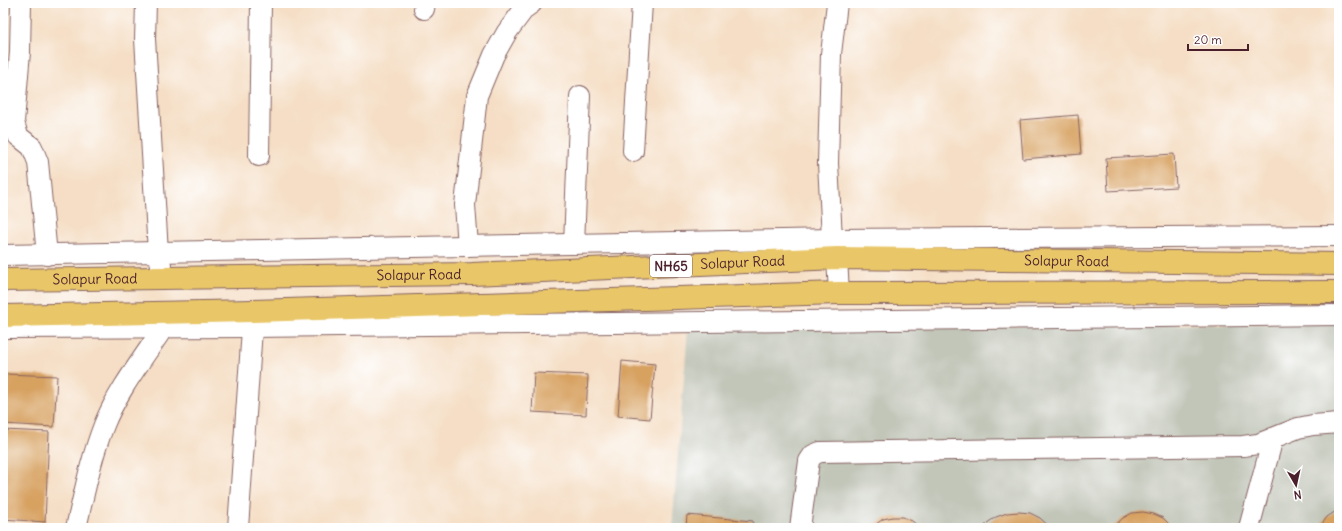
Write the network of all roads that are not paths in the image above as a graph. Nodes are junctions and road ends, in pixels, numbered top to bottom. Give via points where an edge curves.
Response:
1 (21, 3) edge
2 (146, 3) edge
3 (260, 3) edge
4 (532, 3) edge
5 (642, 3) edge
6 (837, 3) edge
7 (580, 96) dead end
8 (633, 151) dead end
9 (259, 156) dead end
10 (1339, 236) edge
11 (574, 244) junction
12 (468, 246) junction
13 (834, 249) junction
14 (158, 252) junction
15 (47, 255) junction
16 (3, 256) edge
17 (1339, 264) edge
18 (163, 279) junction
19 (3, 280) edge
20 (1339, 292) edge
21 (839, 293) junction
22 (1339, 315) edge
23 (3, 316) edge
24 (253, 319) junction
25 (164, 327) junction
26 (3, 328) edge
27 (1339, 423) edge
28 (1273, 438) junction
29 (76, 528) edge
30 (238, 528) edge
31 (800, 528) edge
32 (1249, 528) edge

1 - 15 street via 14,122 18,136 32,147 38,162
2 - 14 street via 145,39
3 - 9 street
4 - 12 street via 525,8 507,32 494,54 477,96 465,205
5 - 8 street
6 - 13 street via 831,54 828,163
7 - 11 street
10 - 13 street
11 - 12 street
11 - 13 street
12 - 14 street
13 - 17 highway, Solapur Road / NH65
13 - 18 highway, Solapur Road / NH65 via 472,274
13 - 21 street
14 - 15 street
14 - 18 street
15 - 16 street
18 - 19 highway, Solapur Road / NH65
20 - 21 highway, NH65
21 - 24 highway, NH65
22 - 24 street
23 - 24 highway, NH65
24 - 25 street
24 - 30 street
25 - 26 street
25 - 29 street via 114,403 104,424
27 - 28 street via 1298,428
28 - 31 street via 1243,446 820,452 813,455 809,461
28 - 32 street

